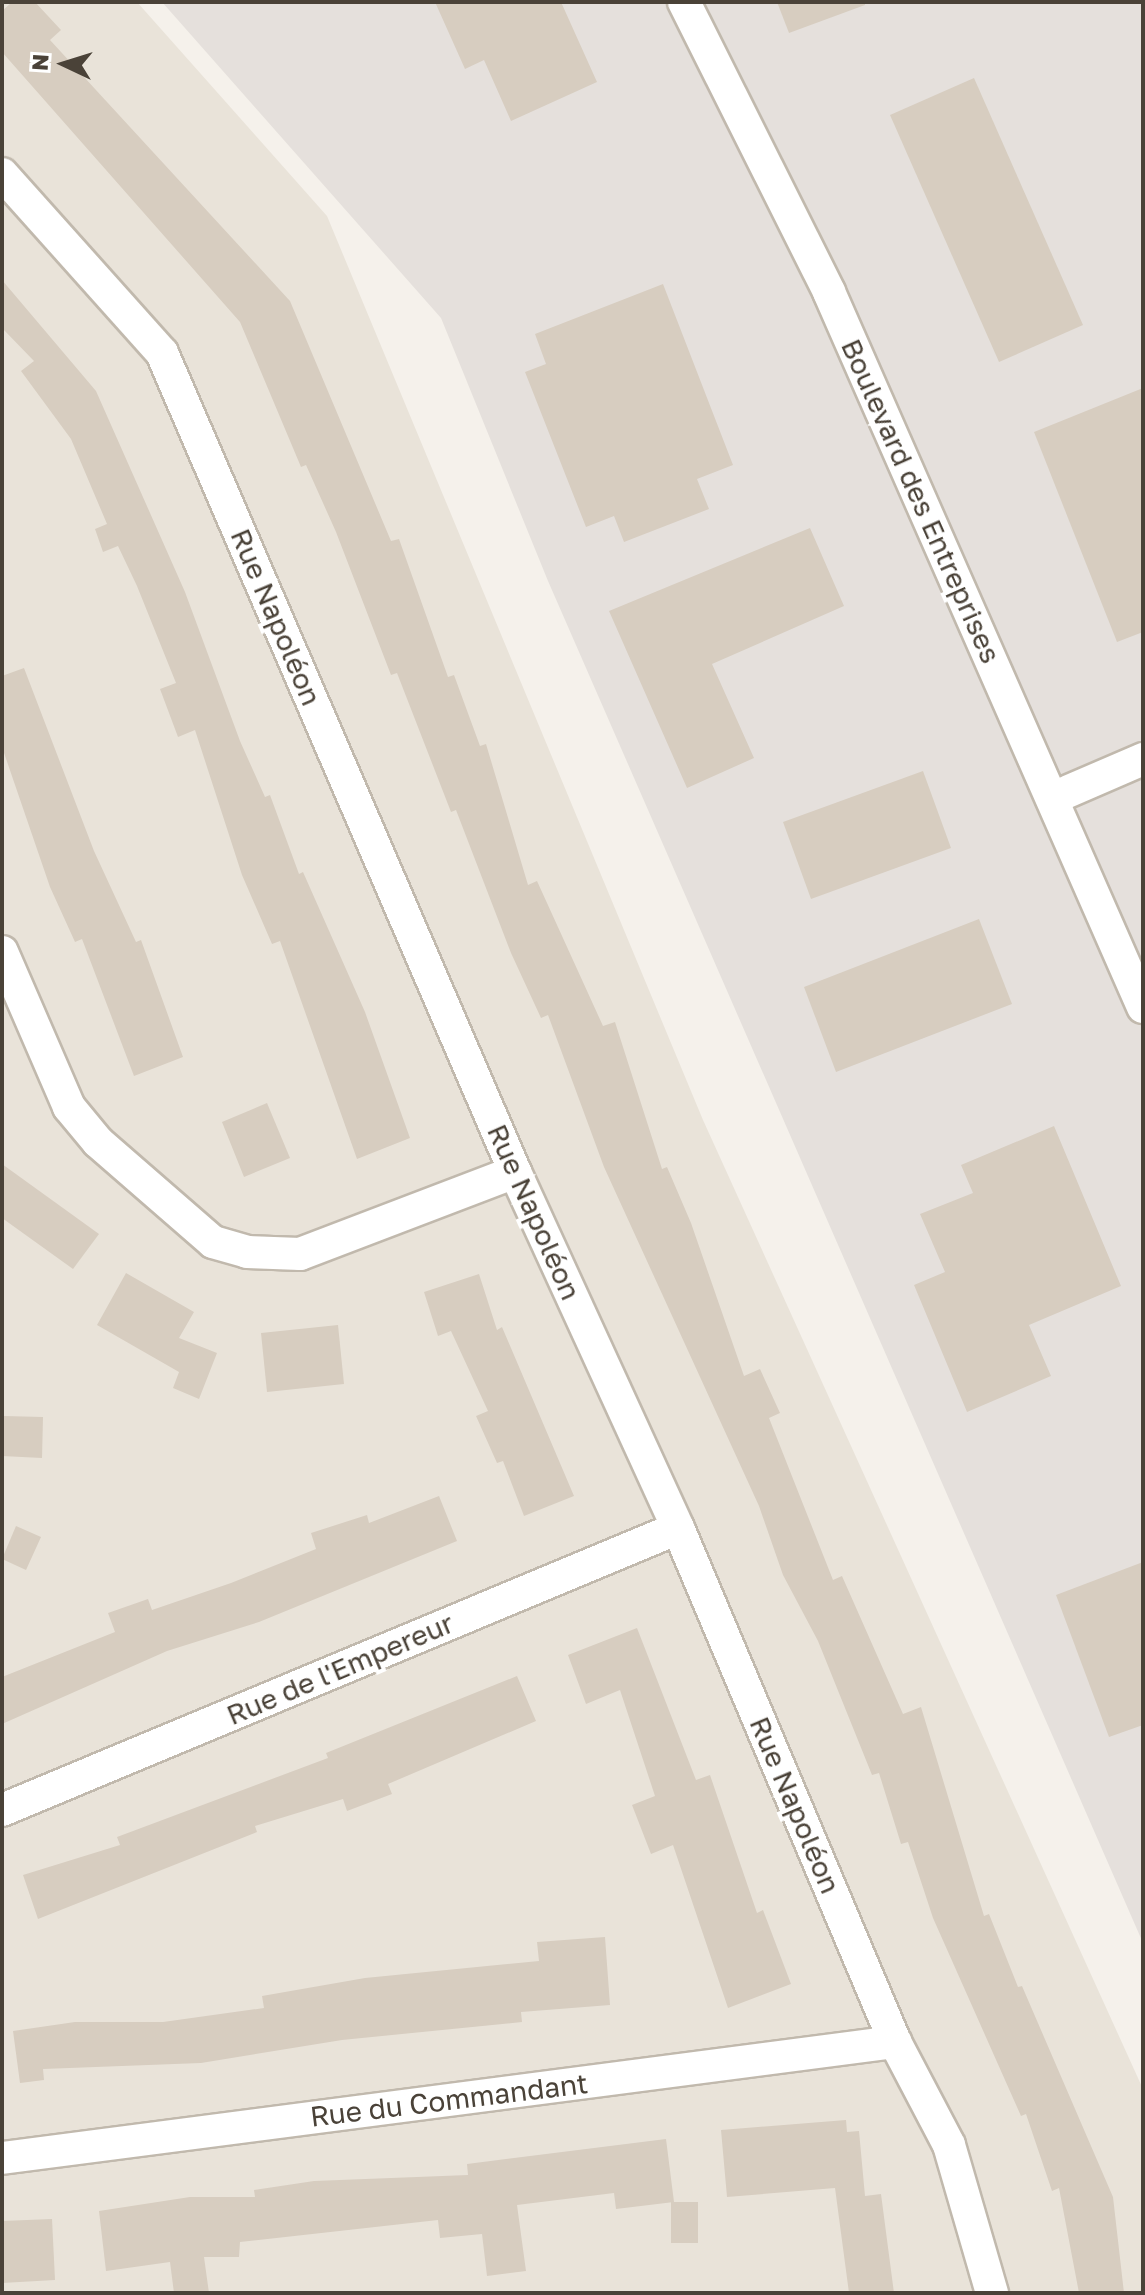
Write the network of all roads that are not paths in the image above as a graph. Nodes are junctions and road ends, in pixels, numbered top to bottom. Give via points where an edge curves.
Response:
1 (684, 2) edge
2 (2, 174) edge
3 (1143, 759) edge
4 (1053, 798) junction
5 (2, 952) edge
6 (1143, 1007) edge
7 (515, 1172) junction
8 (678, 1528) junction
9 (2, 1810) edge
10 (895, 2042) junction
11 (2, 2158) edge
12 (992, 2293) edge

1 - 4 street, Boulevard des Entreprises via 794,218
2 - 7 street, Rue Napoléon via 162,353
3 - 4 street
4 - 6 street, Boulevard des Entreprises
5 - 7 street via 69,1107 98,1142 213,1242 247,1252 300,1254
7 - 8 street, Rue Napoléon
8 - 9 street, Rue de l'Empereur
8 - 10 street, Rue Napoléon
10 - 11 street, Rue du Commandant
10 - 12 street, Rue Napoléon via 949,2145

